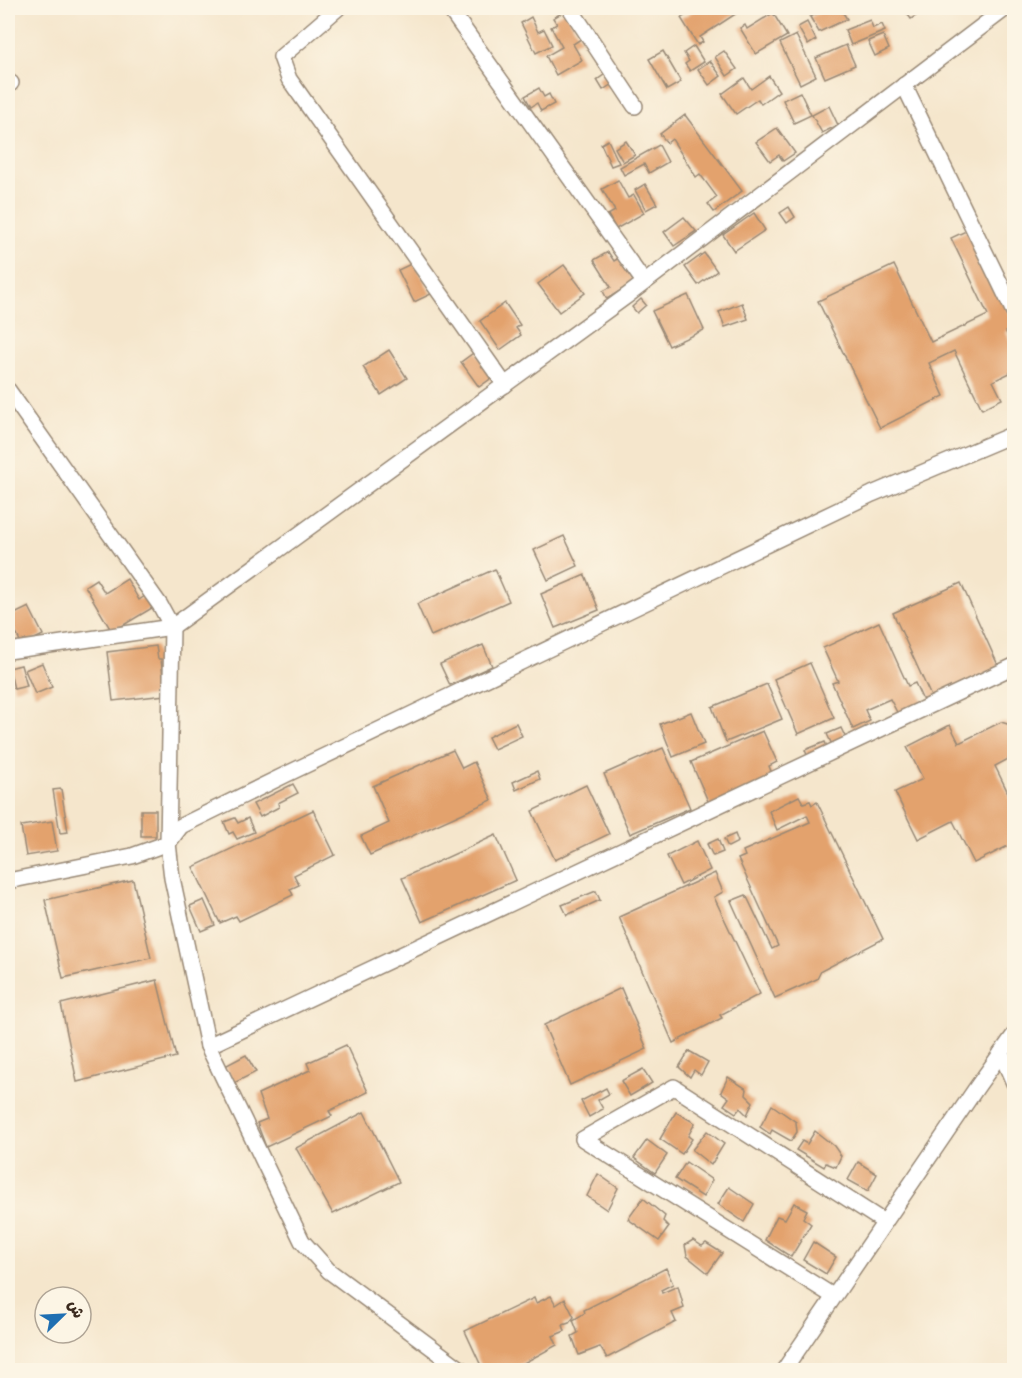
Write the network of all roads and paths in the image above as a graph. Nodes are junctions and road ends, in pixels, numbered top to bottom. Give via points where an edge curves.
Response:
1 (338, 8) edge
2 (449, 8) edge
3 (570, 8) edge
4 (1006, 8) edge
5 (904, 85) junction
6 (635, 106) dead end
7 (644, 282) junction
8 (1014, 312) edge
9 (505, 385) junction
10 (8, 390) edge
11 (1014, 434) edge
12 (172, 627) junction
13 (8, 651) edge
14 (1014, 666) edge
15 (168, 843) junction
16 (8, 881) edge
17 (1014, 1035) edge
18 (208, 1046) junction
19 (1001, 1053) junction
20 (1014, 1083) edge
21 (884, 1222) junction
22 (833, 1296) junction
23 (462, 1371) edge
24 (784, 1371) edge

1 - 9 street via 280,57 289,79
2 - 7 street
3 - 6 street
4 - 5 street
5 - 7 street
5 - 8 street
7 - 9 street
9 - 12 street
10 - 12 street
11 - 15 street via 872,494 276,779 180,826
12 - 13 street
12 - 15 street
14 - 18 street
15 - 16 street via 132,856
15 - 18 street
17 - 19 street
18 - 23 street via 302,1241 329,1271
19 - 20 street
19 - 21 street
21 - 22 street
21 - 22 street via 674,1087 583,1140
22 - 24 street

